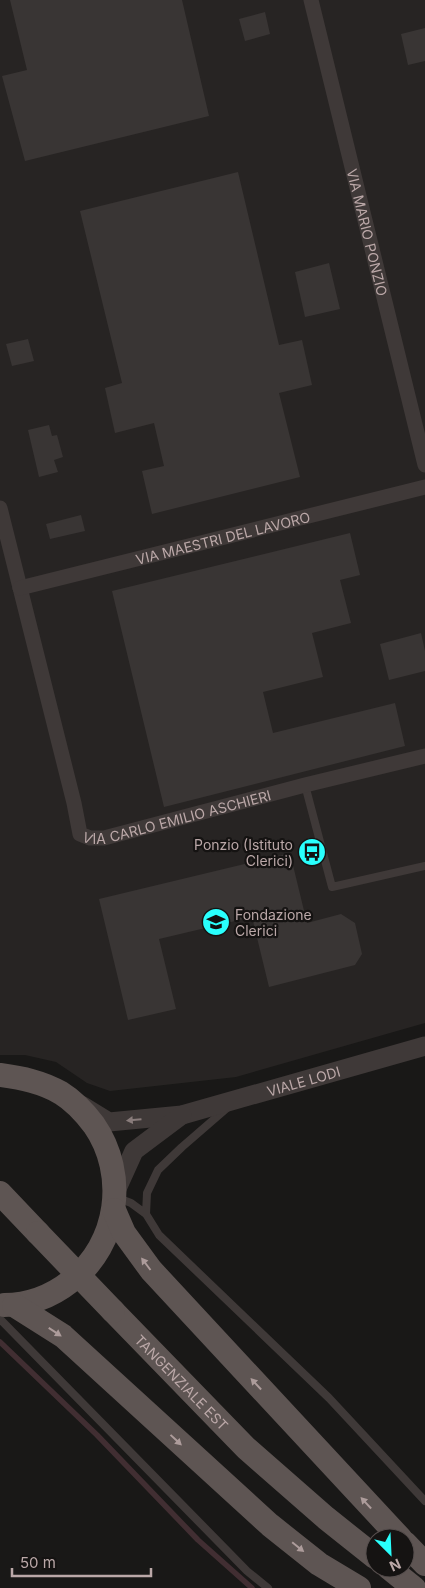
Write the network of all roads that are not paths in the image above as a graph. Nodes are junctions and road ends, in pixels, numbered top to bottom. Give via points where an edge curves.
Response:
1 (311, 0) edge
2 (425, 465) edge
3 (425, 486) edge
4 (0, 508) edge
5 (20, 588) junction
6 (425, 756) edge
7 (305, 785) junction
8 (425, 866) edge
9 (425, 1046) edge
10 (0, 1075) edge
11 (62, 1094) junction
12 (240, 1099) junction
13 (182, 1115) junction
14 (0, 1193) edge
15 (115, 1200) junction
16 (146, 1214) junction
17 (5, 1310) edge
18 (425, 1502) edge
19 (391, 1528) edge
20 (365, 1549) edge
21 (415, 1554) edge
22 (425, 1564) edge
23 (402, 1578) edge
24 (268, 1588) edge
25 (360, 1588) edge
26 (414, 1588) edge

1 - 2 street, VIA MARIO PONZIO
3 - 5 street, VIA MAESTRI DEL LAVORO
4 - 5 street, VIA CARLO EMILIO ASCHIERI
5 - 7 street, VIA CARLO EMILIO ASCHIERI via 80,834 104,838
6 - 7 street, VIA CARLO EMILIO ASCHIERI
7 - 8 lane via 332,888
9 - 12 street, VIALE LODI
10 - 11 main road via 33,1080
13 -> 11 street, VIALE LODI via 109,1122
11 - 15 main road via 85,1112 102,1136 112,1164
12 - 13 street, VIALE LODI
12 - 16 lane via 158,1170 147,1193
13 - 15 street, VIALE LODI via 134,1151
14 - 20 main road, TANGENZIALE EST, bridge via 246,1448
15 - 16 lane via 131,1203
15 - 17 main road via 107,1233 96,1255 80,1274 38,1300
19 -> 15 main road via 151,1270 124,1233
16 - 18 lane via 158,1235 329,1398
17 - 24 lane via 247,1571
17 -> 25 main road via 63,1336 270,1525 319,1564
21 - 22 main road
23 - 26 main road

